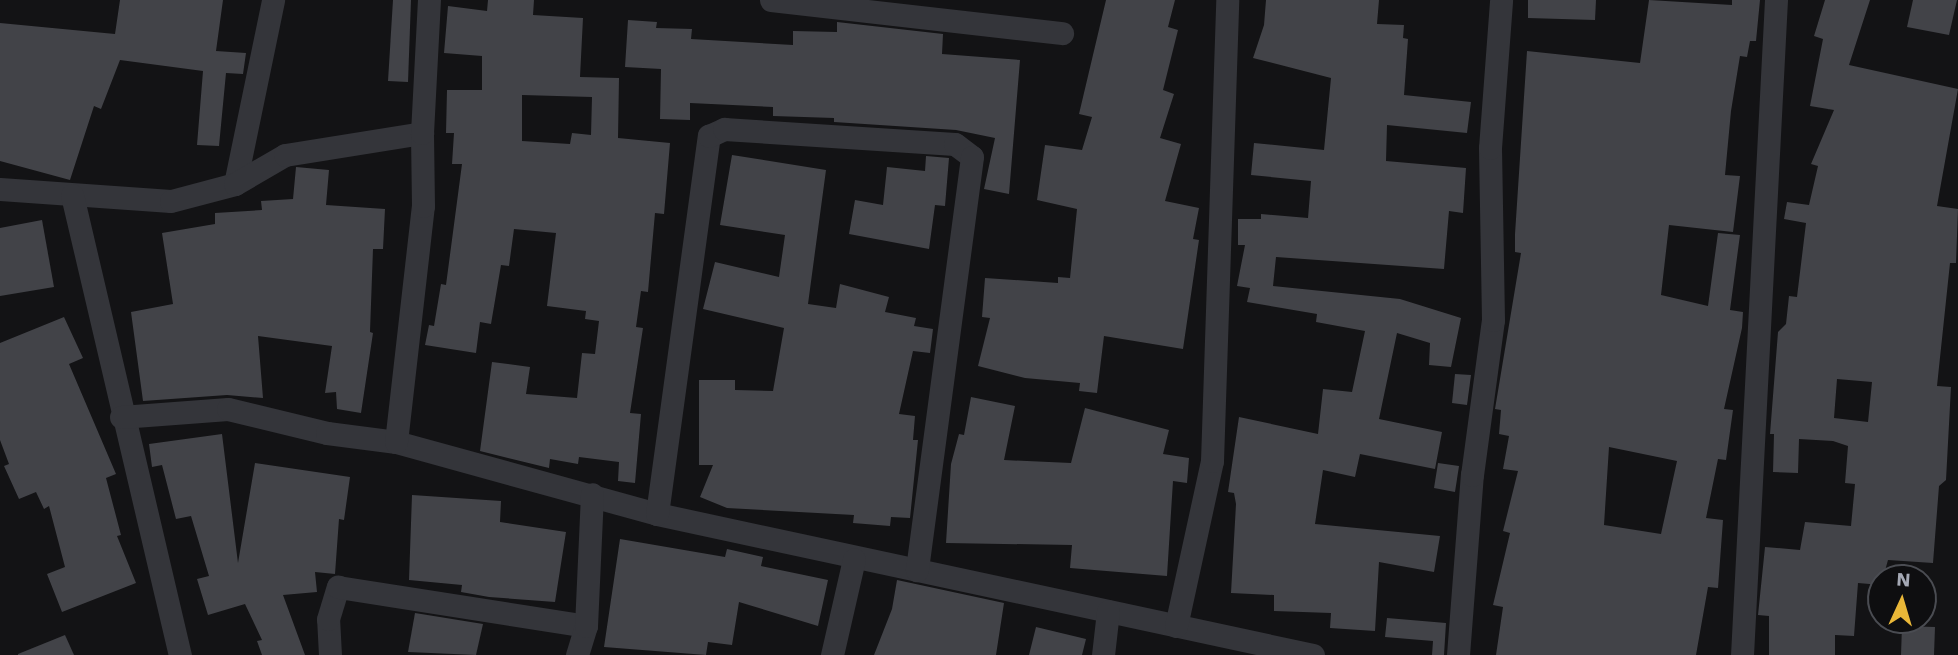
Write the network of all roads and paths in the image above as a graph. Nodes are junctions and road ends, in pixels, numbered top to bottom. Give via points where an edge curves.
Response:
1 (273, 0) edge
2 (429, 0) edge
3 (771, 0) edge
4 (1227, 0) edge
5 (1502, 0) edge
6 (1776, 0) edge
7 (1062, 33) dead end
8 (422, 133) junction
9 (235, 184) junction
10 (0, 189) edge
11 (72, 195) junction
12 (121, 417) junction
13 (396, 442) junction
14 (592, 494) junction
15 (657, 514) junction
16 (854, 559) junction
17 (916, 570) junction
18 (1108, 611) junction
19 (586, 626) junction
20 (1176, 626) junction
21 (180, 655) edge
22 (330, 655) edge
23 (577, 655) edge
24 (832, 655) edge
25 (1103, 655) edge
26 (1313, 655) edge
27 (1458, 655) edge
28 (1742, 655) edge

1 - 9 street
2 - 8 street
3 - 7 street
4 - 20 street via 1212,461
5 - 27 street via 1490,161 1493,320 1472,475
6 - 28 street
8 - 9 street via 285,155
8 - 13 street via 423,206
9 - 11 street via 171,201
10 - 11 street
11 - 12 street
12 - 13 street via 228,409 327,433
12 - 21 street
13 - 14 street
14 - 15 street
14 - 19 street
15 - 16 street
15 - 17 street via 709,135 724,128 955,144 972,157
16 - 17 street
16 - 24 street
17 - 18 street
18 - 20 street
18 - 25 street
19 - 22 street via 338,587 328,619
19 - 23 street
20 - 26 street

